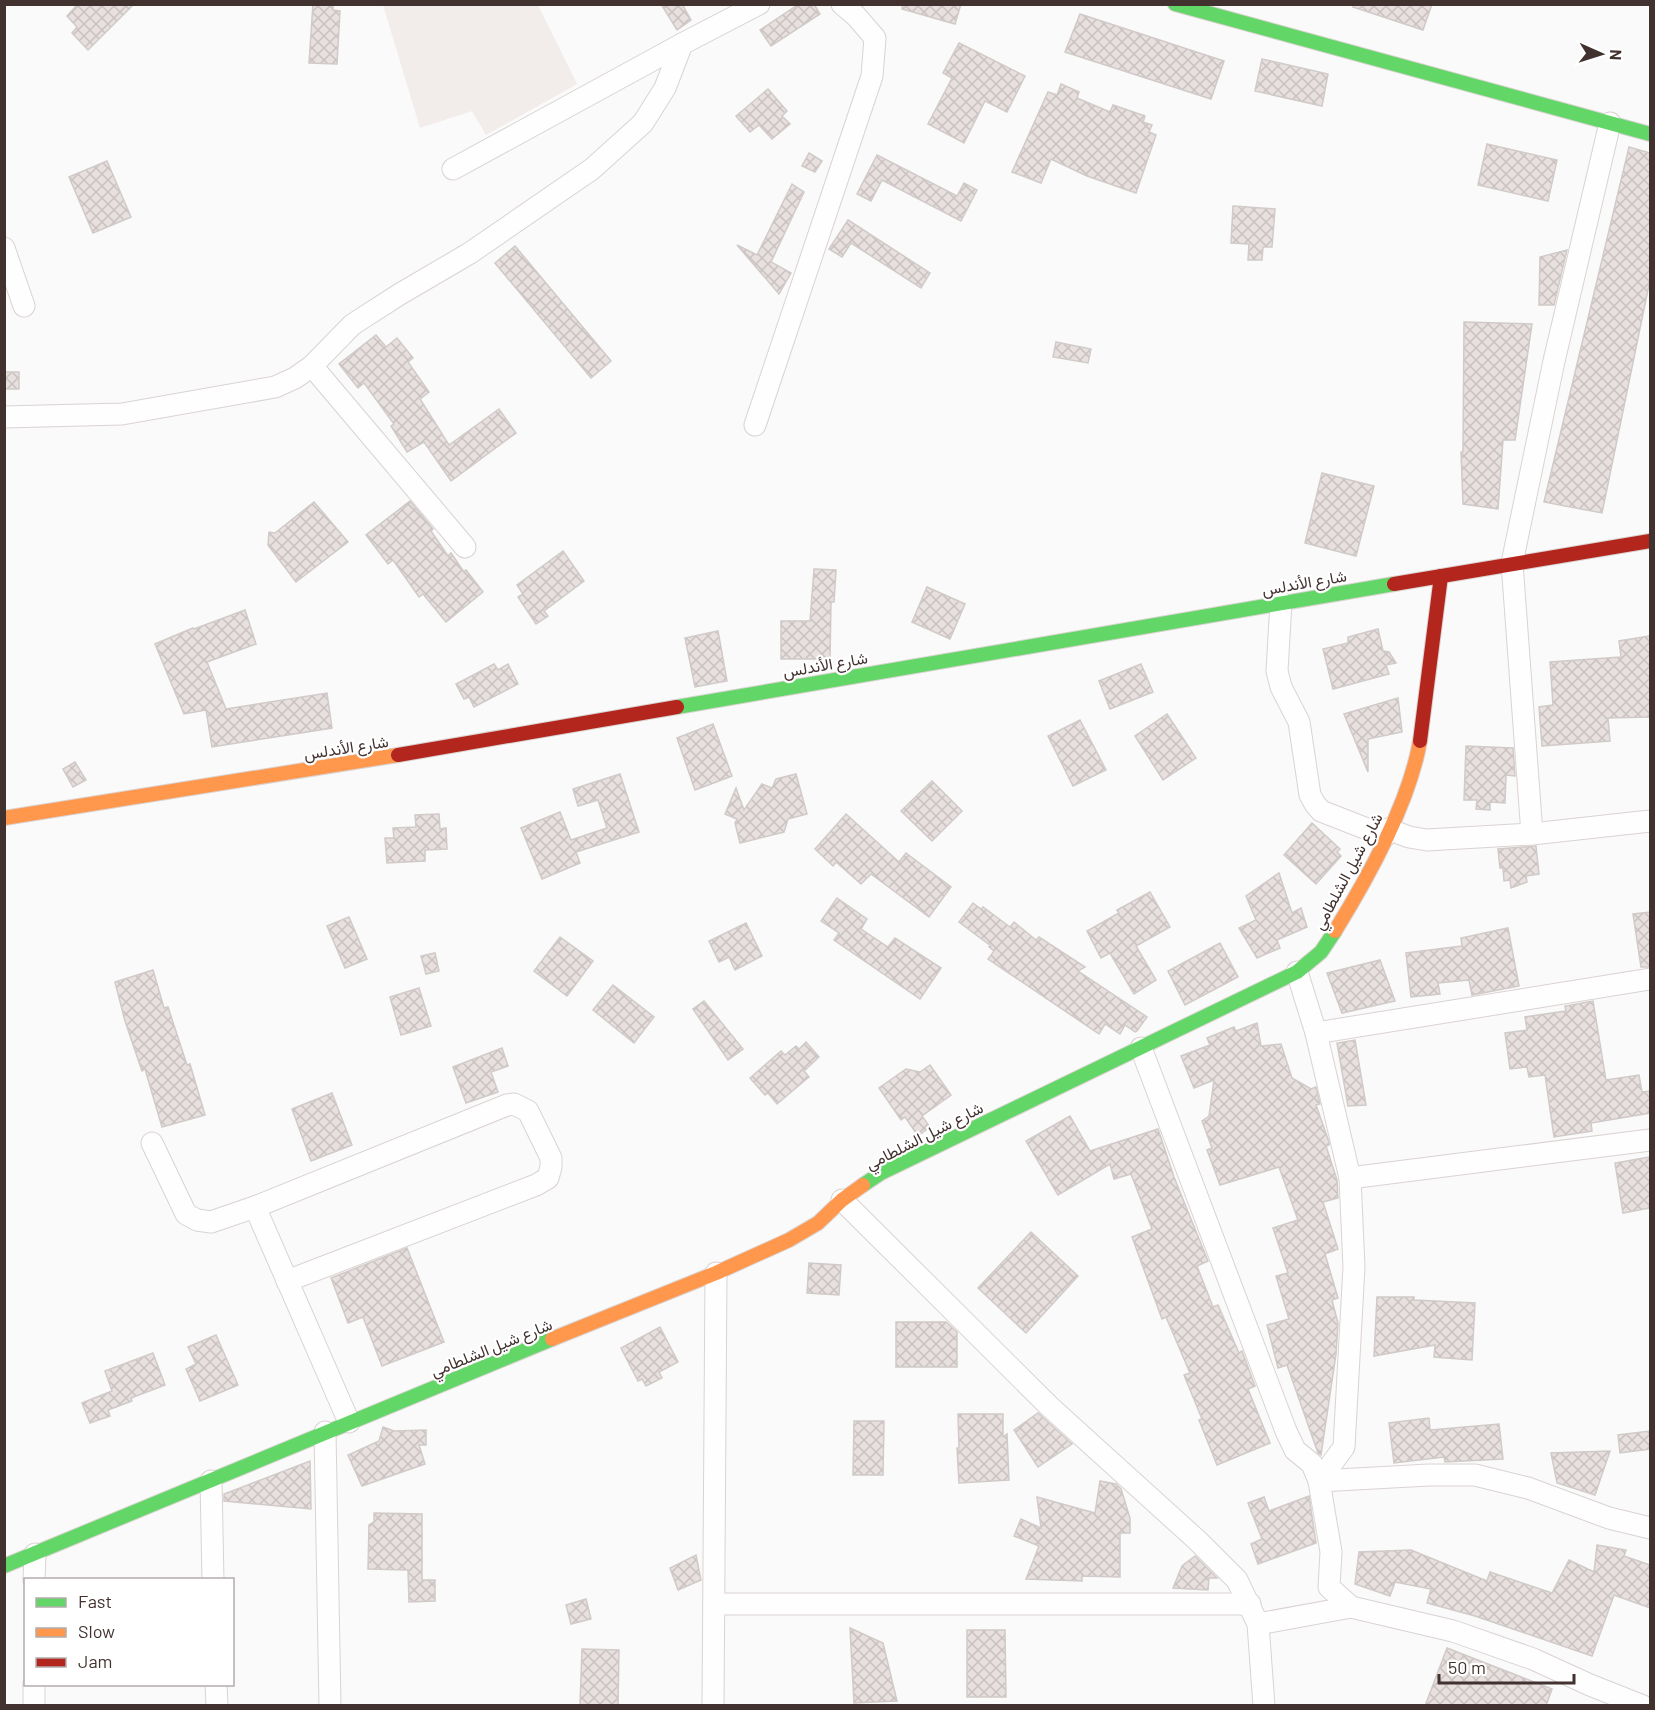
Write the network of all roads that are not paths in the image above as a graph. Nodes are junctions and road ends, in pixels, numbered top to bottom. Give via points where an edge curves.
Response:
1 (759, 4) edge
2 (842, 4) edge
3 (1175, 4) edge
4 (1210, 9) edge
5 (682, 44) junction
6 (1610, 123) junction
7 (1650, 134) edge
8 (453, 169) dead end
9 (4, 248) edge
10 (24, 306) dead end
11 (312, 366) junction
12 (4, 417) edge
13 (755, 425) dead end
14 (1650, 541) edge
15 (465, 547) dead end
16 (1512, 563) junction
17 (1441, 576) junction
18 (1281, 603) junction
19 (4, 818) edge
20 (1650, 821) edge
21 (1386, 833) junction
22 (1532, 834) junction
23 (1297, 972) junction
24 (1650, 979) edge
25 (1316, 1032) junction
26 (1141, 1048) junction
27 (1650, 1140) edge
28 (152, 1143) dead end
29 (1350, 1178) junction
30 (842, 1200) junction
31 (255, 1207) junction
32 (716, 1273) junction
33 (287, 1281) junction
34 (349, 1422) junction
35 (325, 1432) junction
36 (211, 1481) junction
37 (1319, 1481) junction
38 (1650, 1528) edge
39 (34, 1554) junction
40 (4, 1566) edge
41 (34, 1578) edge
42 (213, 1578) edge
43 (714, 1604) junction
44 (1250, 1604) junction
45 (1351, 1607) junction
46 (1258, 1624) junction
47 (34, 1686) edge
48 (216, 1686) edge
49 (34, 1706) edge
50 (217, 1706) edge
51 (330, 1706) edge
52 (713, 1706) edge
53 (1264, 1706) edge
54 (1643, 1706) edge

1 - 5 street
2 - 13 street via 875,38 872,76
3 - 4 main road
4 - 6 main road
5 - 8 street
5 - 11 street via 665,88 643,123 592,169 470,253 361,319
6 - 7 main road
6 - 16 street
9 - 10 street
11 - 12 street via 275,387 122,414
11 - 15 street
14 - 16 main road, شارع الأندلس
16 - 17 main road, شارع الأندلس
16 - 22 street
17 - 18 main road, شارع الأندلس
17 - 21 main road, شارع شيل الشلطامي via 1417,759 1404,798
18 - 19 main road, شارع الأندلس via 496,739
18 - 21 street via 1277,671 1299,722 1310,795 1321,811
20 - 22 street
21 - 22 street via 1427,840
21 - 23 main road, شارع شيل الشلطامي via 1371,867 1321,952
23 - 25 street
23 - 26 main road, شارع شيل الشلطامي
24 - 25 street
25 - 29 street
26 - 30 main road, شارع شيل الشلطامي via 881,1173
26 - 37 street via 1286,1431 1295,1450 1312,1464
27 - 29 street
28 - 31 street via 186,1214 211,1222
29 - 37 street via 1354,1267 1344,1447
30 - 32 main road, شارع شيل الشلطامي via 818,1223 789,1240
30 - 44 street via 1049,1406 1198,1541 1237,1580
31 - 33 street
31 - 33 street via 507,1105 528,1111 551,1158 548,1178 536,1185
32 - 34 main road, شارع شيل الشلطامي
32 - 43 street
33 - 34 street
34 - 35 main road, شارع شيل الشلطامي
35 - 36 main road, شارع شيل الشلطامي
35 - 51 street
36 - 39 main road, شارع شيل الشلطامي
36 - 42 street
37 - 38 street via 1475,1475
37 - 45 street via 1331,1552 1329,1587
39 - 40 main road, شارع شيل الشلطامي
39 - 41 street
43 - 44 street
43 - 52 street
44 - 46 street
45 - 46 street
45 - 54 street via 1453,1631 1533,1659
46 - 53 street
47 - 49 street
48 - 50 street

